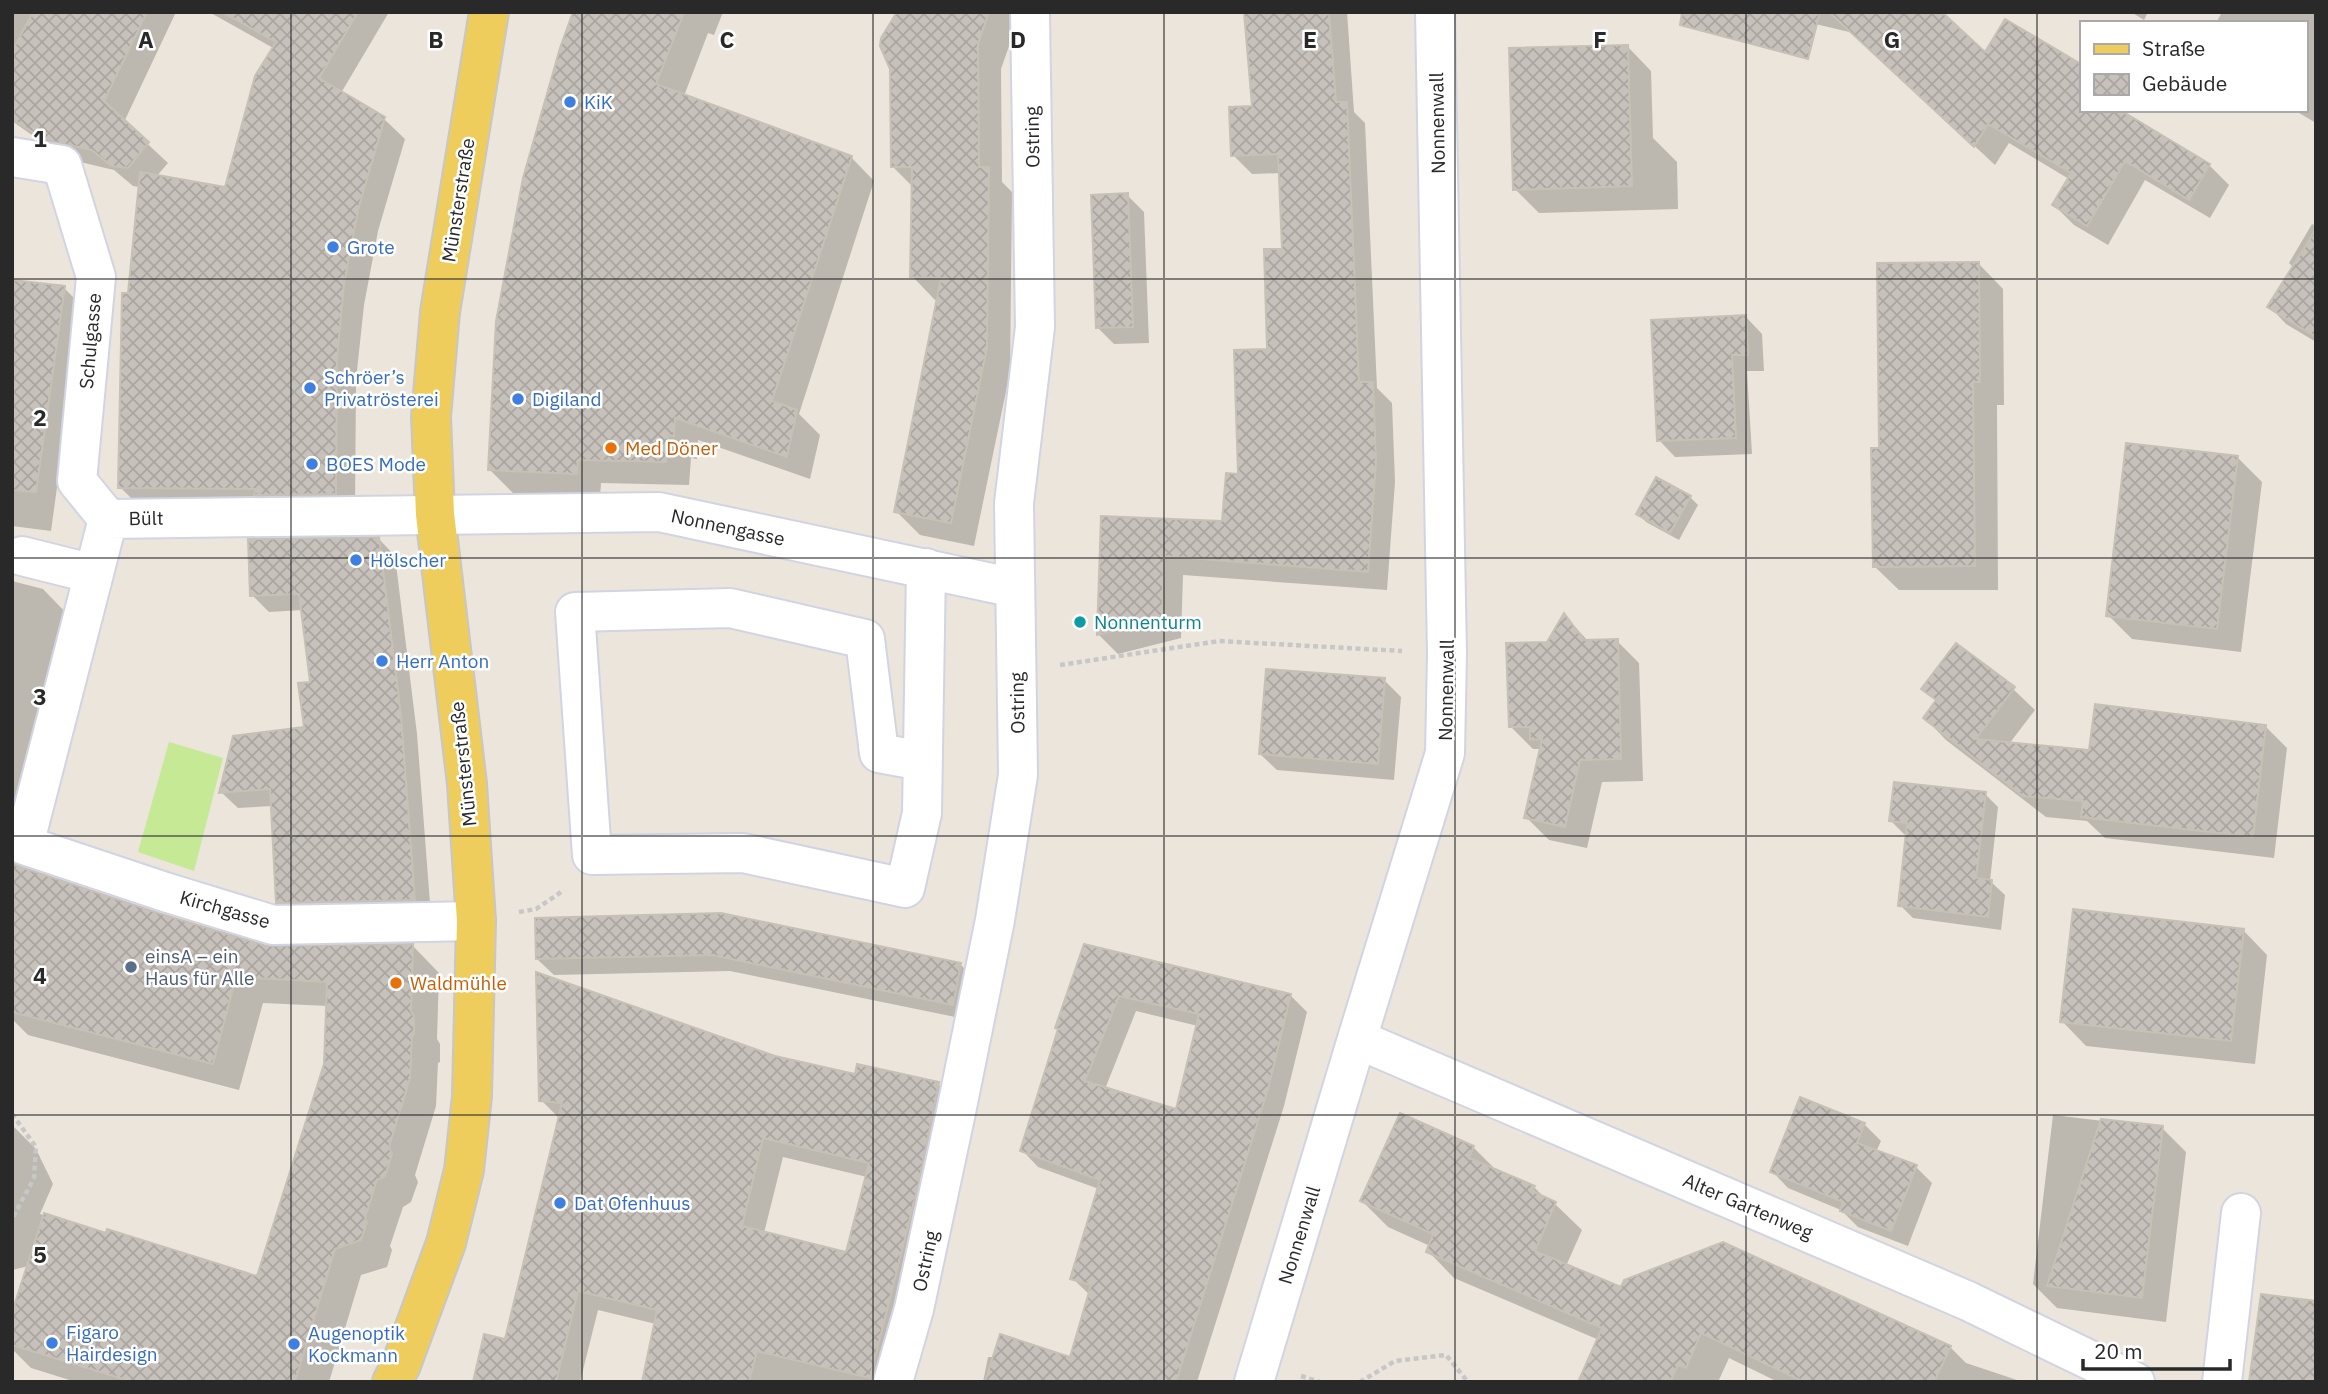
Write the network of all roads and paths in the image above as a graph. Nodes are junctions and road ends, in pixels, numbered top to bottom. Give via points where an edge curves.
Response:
1 (489, 12) edge
2 (1030, 12) edge
3 (1434, 12) edge
4 (12, 157) edge
5 (435, 514) junction
6 (108, 519) junction
7 (22, 556) dead end
8 (926, 568) junction
9 (94, 574) junction
10 (1016, 588) junction
11 (1447, 654) junction
12 (1017, 670) junction
13 (922, 761) junction
14 (24, 800) edge
15 (24, 845) joint
16 (592, 855) junction
17 (476, 921) junction
18 (1357, 1039) junction
19 (12, 1114) edge
20 (2241, 1213) dead end
21 (12, 1219) edge
22 (392, 1382) edge
23 (893, 1382) edge
24 (1254, 1382) edge
25 (1360, 1382) edge
26 (1468, 1382) edge
27 (2135, 1382) edge
28 (2222, 1382) edge

1 - 5 main road, Münsterstraße via 440,312 431,416
2 - 10 street, Ostring via 1035,327 1014,503
3 - 11 street, Nonnenwall
4 - 6 street, Schulgasse via 62,164 96,277 77,481
5 - 6 street, Bült
5 - 8 street, Nonnengasse via 659,512
5 - 17 main road, Münsterstraße via 467,784
6 - 9 street, Bült
7 - 9 street
8 - 10 street, Nonnengasse
8 - 13 street
9 - 14 street, Bült
10 - 12 street, Ostring
11 - 12 path via 1219,641
11 - 18 street, Nonnenwall via 1445,753
12 - 23 street, Ostring via 1018,775 995,920 914,1309
13 - 16 street via 922,813 905,888 743,853
13 - 16 street via 879,753 865,639 730,608 575,612
14 - 15 street, Bült
15 - 17 street, Kirchgasse via 272,925
16 - 17 path via 579,879 536,909
17 - 22 main road, Münsterstraße via 472,1083 464,1170 446,1243
18 - 24 street, Nonnenwall
18 - 27 street, Alter Gartenweg via 1968,1301
19 - 21 path via 36,1147 34,1178
20 - 28 street
25 - 26 path via 1395,1361 1446,1355

